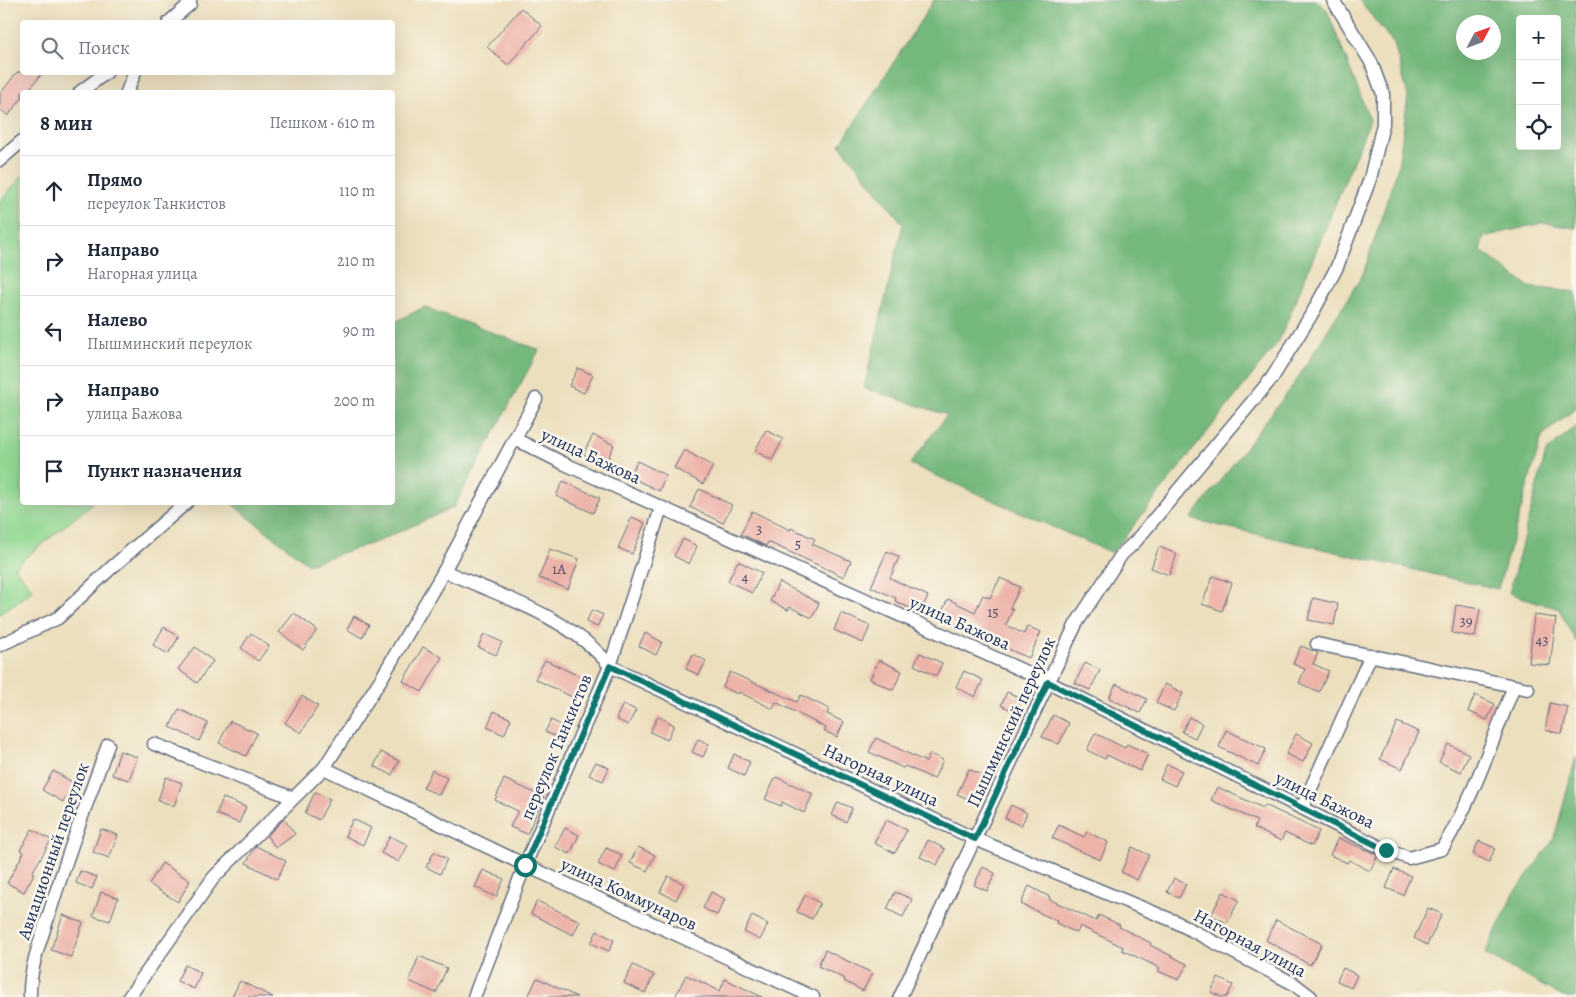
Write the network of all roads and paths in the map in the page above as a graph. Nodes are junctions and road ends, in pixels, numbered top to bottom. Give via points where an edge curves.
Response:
1 (190, 0) edge
2 (1333, 0) edge
3 (171, 20) edge
4 (103, 75) edge
5 (134, 75) edge
6 (83, 90) edge
7 (128, 90) edge
8 (20, 143) edge
9 (0, 160) edge
10 (536, 399) dead end
11 (515, 440) junction
12 (184, 505) edge
13 (661, 508) junction
14 (444, 571) junction
15 (1317, 644) dead end
16 (0, 645) edge
17 (1371, 655) junction
18 (610, 666) junction
19 (1048, 682) junction
20 (1514, 686) junction
21 (1528, 689) dead end
22 (154, 744) dead end
23 (108, 745) dead end
24 (324, 768) junction
25 (293, 798) junction
26 (1302, 808) junction
27 (975, 839) junction
28 (525, 865) junction
29 (30, 997) edge
30 (129, 997) edge
31 (474, 997) edge
32 (813, 997) edge
33 (900, 997) edge
34 (1311, 997) edge

1 - 3 street via 190,4
2 - 19 street, Пышминский переулок via 1371,62 1383,94 1382,124 1370,179 1337,267 1272,378 1136,542 1122,554 1076,624
4 - 6 street
5 - 7 street
8 - 9 street
10 - 11 street
11 - 13 street, улица Бажова
11 - 14 street
12 - 16 street via 58,618
13 - 18 street, переулок Танкистов
13 - 19 street, улица Бажова
14 - 18 street, Нагорная улица via 545,614 599,652
14 - 24 street
15 - 17 street
17 - 20 street
17 - 26 street
18 - 27 street, Нагорная улица
18 - 28 street, переулок Танкистов
19 - 26 street, улица Бажова
19 - 27 street, Пышминский переулок
20 - 21 street
20 - 26 street, улица Бажова via 1466,803 1442,849 1409,858
22 - 25 street
23 - 29 street, Авиационный переулок via 72,841 42,937 30,980
24 - 25 street
24 - 28 street, улица Коммунаров
25 - 30 street via 214,877
27 - 33 street, Пышминский переулок
27 - 34 street, Нагорная улица via 1174,921 1294,984
28 - 31 street, переулок Танкистов
28 - 32 street, улица Коммунаров

